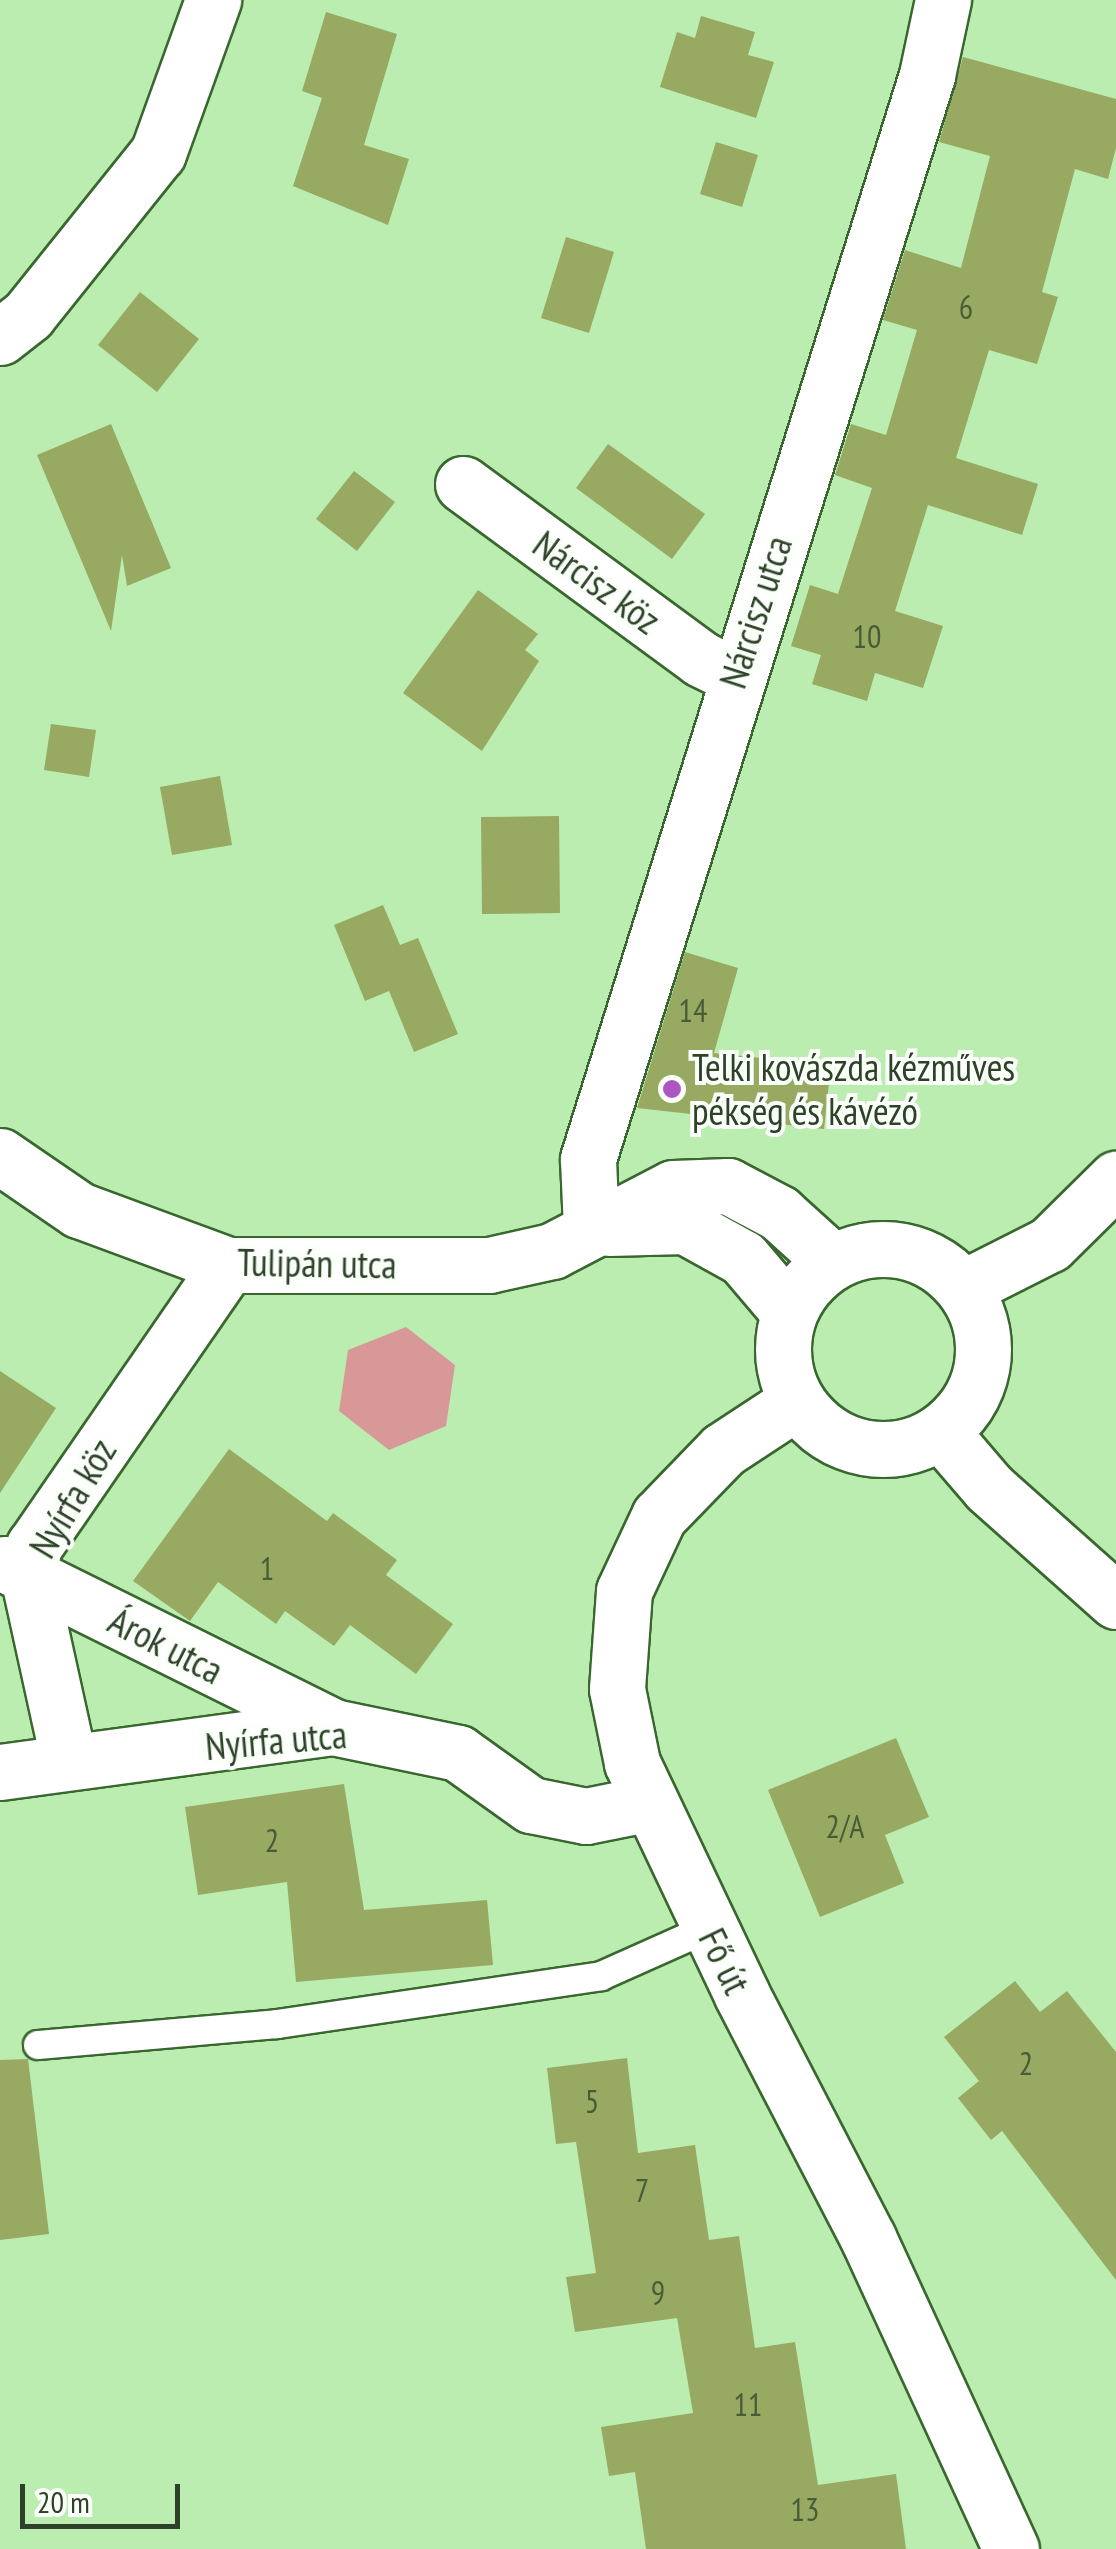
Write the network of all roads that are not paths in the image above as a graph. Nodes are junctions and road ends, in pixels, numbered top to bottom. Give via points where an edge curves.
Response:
1 (213, 0) edge
2 (943, 0) edge
3 (0, 336) edge
4 (463, 484) dead end
5 (734, 675) junction
6 (0, 1156) edge
7 (1116, 1179) edge
8 (591, 1228) junction
9 (832, 1261) junction
10 (228, 1265) junction
11 (964, 1288) junction
12 (789, 1312) junction
13 (796, 1402) junction
14 (941, 1432) junction
15 (14, 1568) edge
16 (1116, 1601) edge
17 (333, 1728) junction
18 (69, 1762) junction
19 (0, 1772) edge
20 (652, 1804) junction
21 (709, 1928) junction
22 (38, 2045) dead end
23 (1011, 2549) edge

1 - 3 street via 158,153 28,315
2 - 5 street, Nárcisz utca via 921,94
4 - 5 street, Nárcisz köz via 702,659
5 - 8 street, Nárcisz utca via 588,1159
6 - 10 street, Tulipán utca via 79,1210
7 - 11 street via 1050,1244
8 - 9 street, Tulipán utca via 673,1188 728,1186 779,1213
8 - 10 street, Tulipán utca via 552,1252 489,1265
8 - 12 street, Tulipán utca via 685,1226 743,1258
9 - 11 street via 888,1248 930,1261
9 - 12 street via 806,1283
10 - 15 street, Nyírfa köz
11 - 14 street via 980,1324 983,1365 960,1413
12 - 13 street via 782,1360
13 - 14 street via 828,1433 864,1448 904,1447
13 - 20 street, Fő út via 722,1450 659,1516 624,1591 617,1689 632,1763
14 - 16 street via 990,1488
15 - 17 street, Árok utca
15 - 18 street, Nyírfa köz
17 - 18 street, Nyírfa utca
17 - 20 street, Nyírfa utca via 458,1753 531,1806 586,1816
18 - 19 street, Nyírfa utca
20 - 21 street, Fő út
21 - 22 lane via 601,1976 277,2024
21 - 23 street, Fő út via 868,2238

